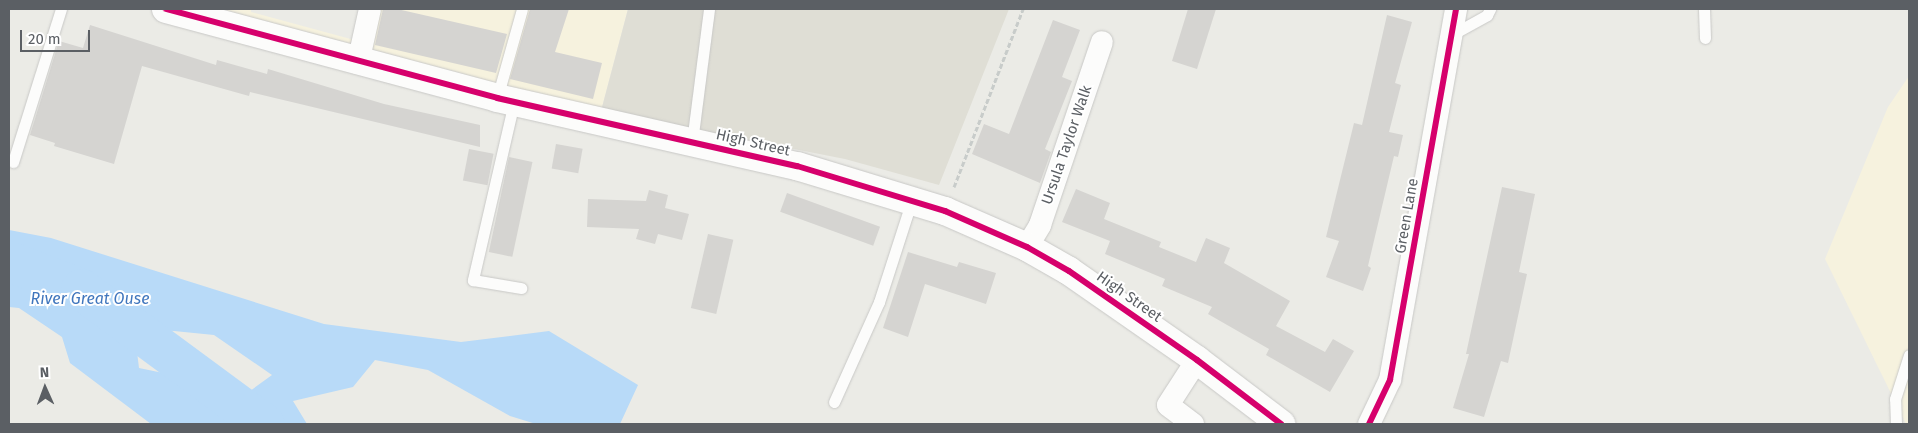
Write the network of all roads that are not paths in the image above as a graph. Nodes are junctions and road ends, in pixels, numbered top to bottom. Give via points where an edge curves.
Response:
1 (61, 9) edge
2 (166, 9) edge
3 (370, 9) edge
4 (522, 9) edge
5 (709, 9) edge
6 (1456, 9) edge
7 (1490, 9) edge
8 (1704, 9) edge
9 (1454, 34) junction
10 (1704, 38) dead end
11 (1102, 42) dead end
12 (358, 63) junction
13 (505, 100) junction
14 (692, 142) junction
15 (13, 162) dead end
16 (912, 200) junction
17 (1027, 247) junction
18 (521, 288) dead end
19 (1909, 355) edge
20 (1197, 360) junction
21 (834, 402) dead end
22 (1193, 424) edge
23 (1281, 424) edge
24 (1369, 424) edge
25 (1896, 424) edge

1 - 15 lane
2 - 12 street, High Street
3 - 12 street
4 - 13 lane
5 - 14 lane
6 - 9 street, Green Lane
7 - 9 lane via 1487,15
8 - 10 lane
9 - 24 street, Green Lane via 1390,380
11 - 17 street, Ursula Taylor Walk via 1040,224
12 - 13 street, High Street
13 - 14 street, High Street
13 - 18 lane via 473,280
14 - 16 street, High Street via 797,166
16 - 17 street, High Street
16 - 21 lane via 879,302
17 - 20 street, High Street via 1109,298
19 - 25 lane via 1895,399
20 - 22 street via 1168,405
20 - 23 street, High Street

